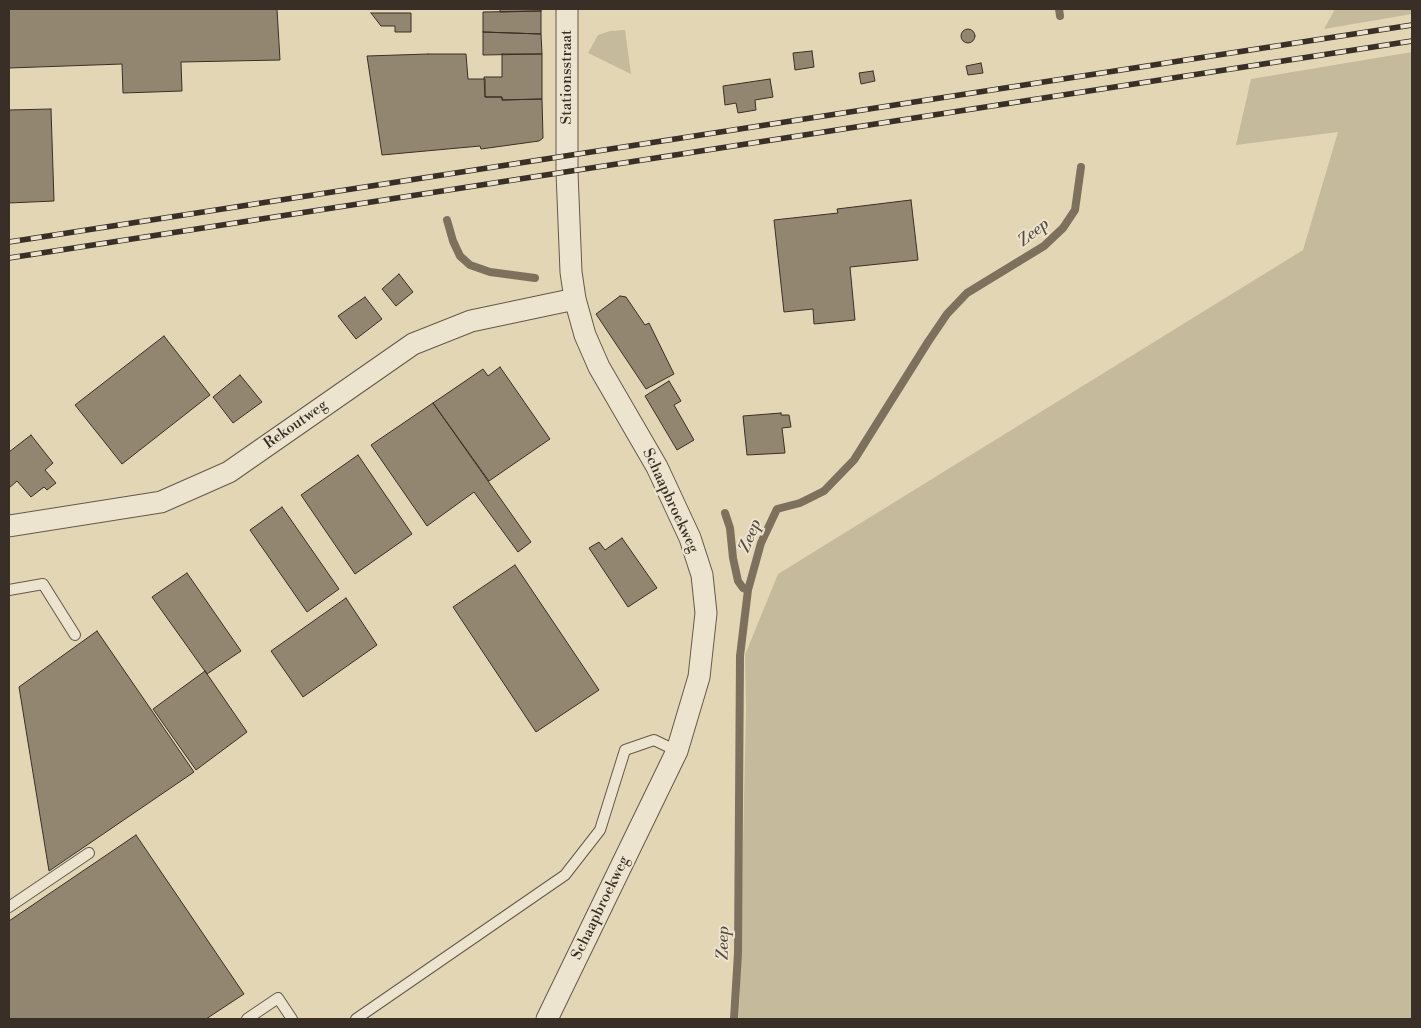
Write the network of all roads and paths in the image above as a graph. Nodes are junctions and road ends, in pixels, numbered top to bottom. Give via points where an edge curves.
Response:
1 (567, 9) edge
2 (566, 145) joint
3 (575, 299) junction
4 (9, 526) edge
5 (9, 590) edge
6 (75, 635) dead end
7 (677, 751) junction
8 (89, 853) dead end
9 (9, 906) edge
10 (247, 1019) edge
11 (292, 1019) edge
12 (356, 1019) edge
13 (547, 1019) edge

1 - 2 street, Stationsstraat
2 - 3 street, Schaapbroekweg
3 - 4 street, Rekoutweg via 472,321 413,344 229,472 161,502
3 - 7 street, Schaapbroekweg via 591,350 657,467 690,538 702,575 706,613 699,677
5 - 6 lane via 43,584
7 - 12 lane via 654,740 625,750 600,830 565,875
7 - 13 street, Schaapbroekweg
8 - 9 lane
10 - 11 lane via 278,998

